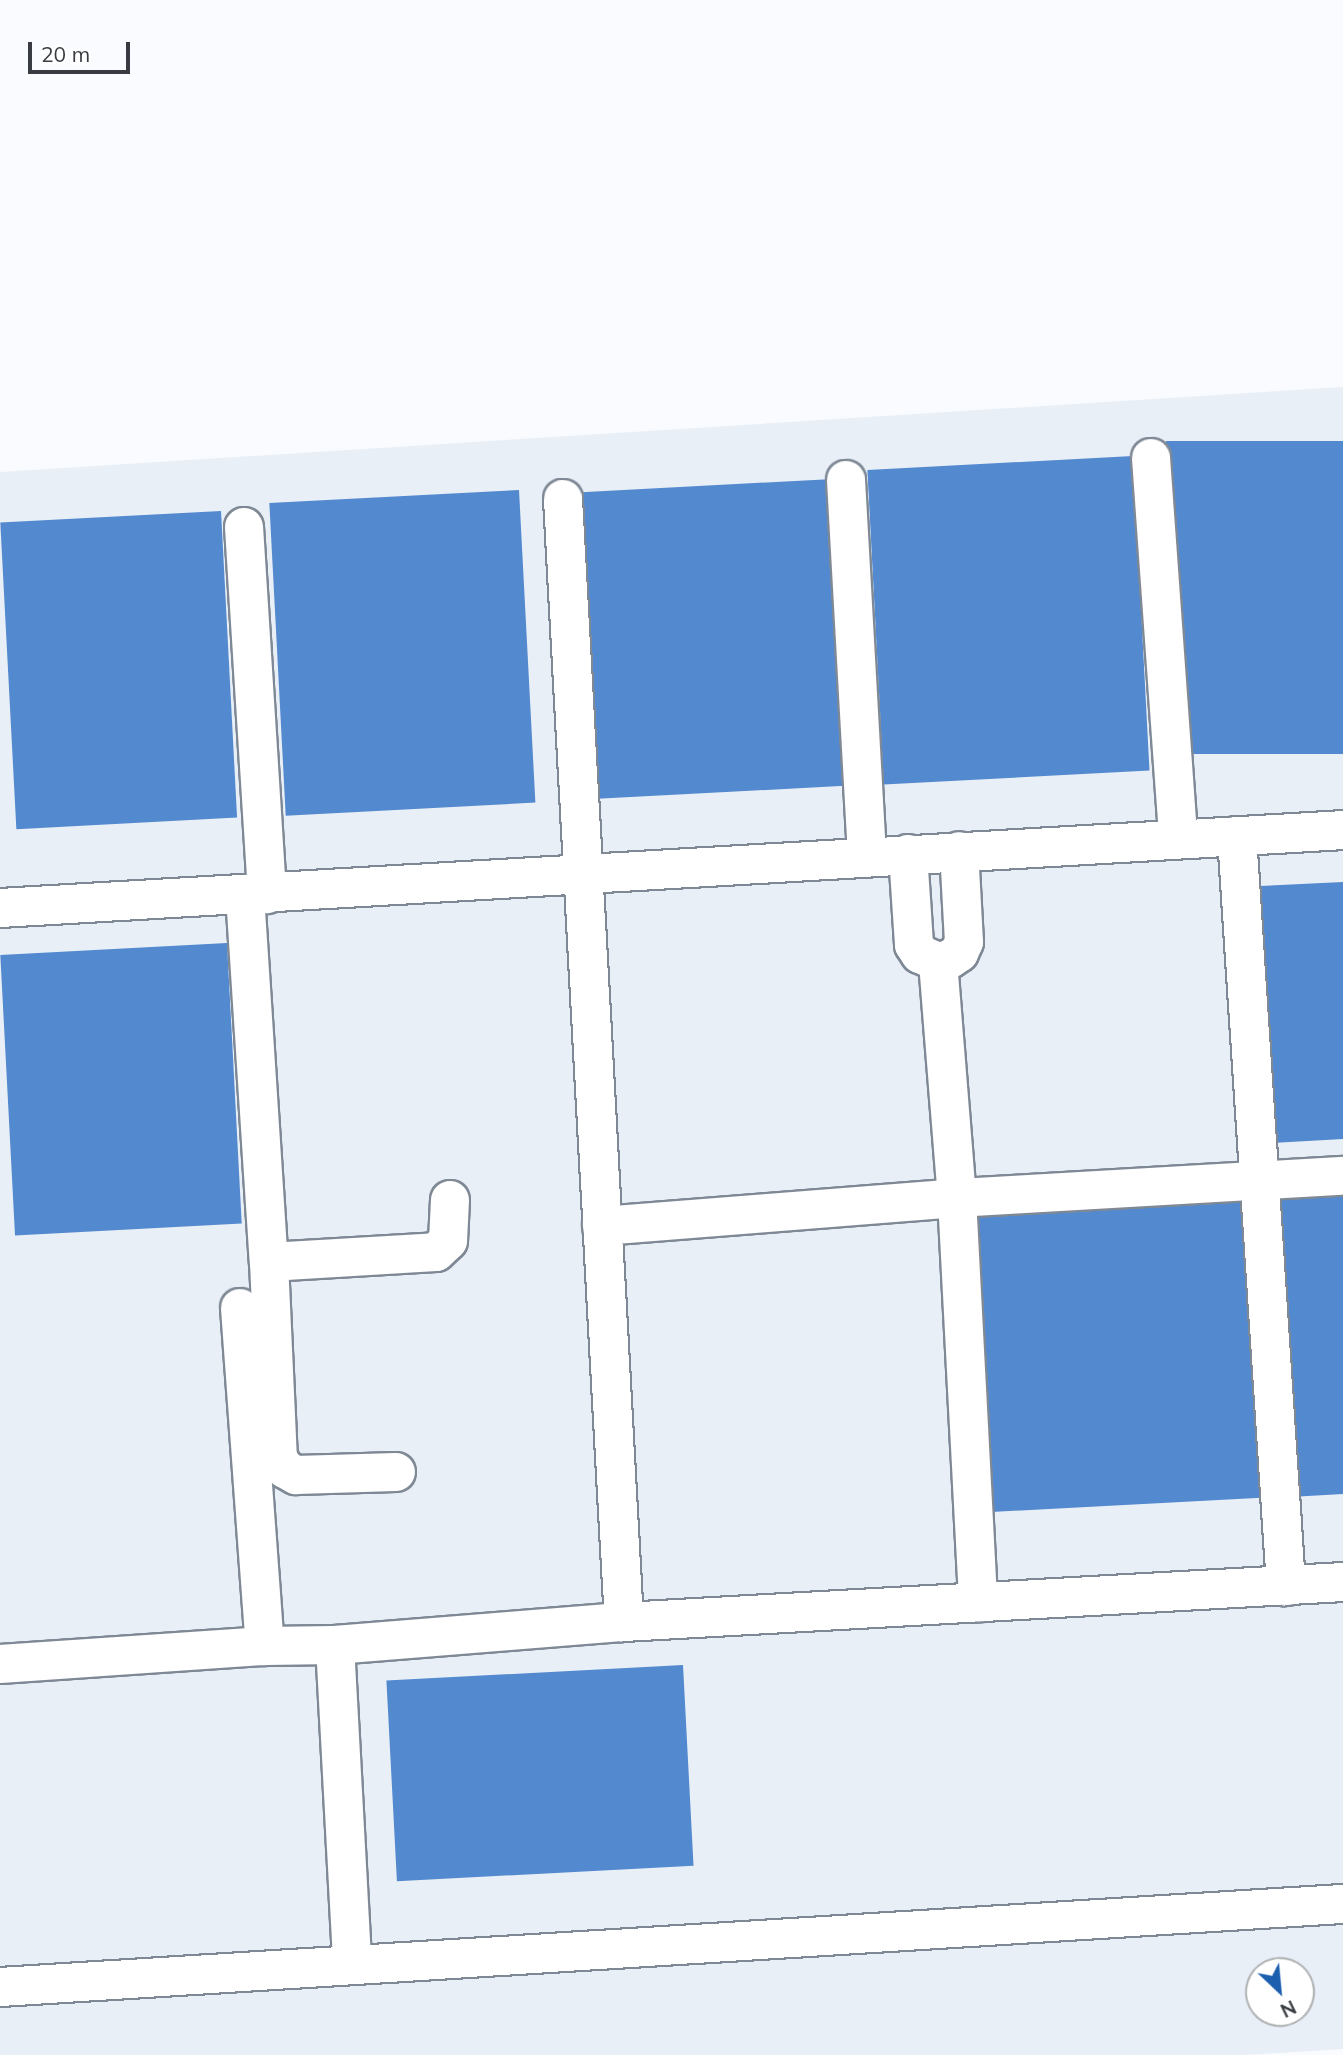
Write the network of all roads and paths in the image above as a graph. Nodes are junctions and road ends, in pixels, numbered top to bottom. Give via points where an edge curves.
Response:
1 (1151, 458) dead end
2 (846, 480) dead end
3 (563, 499) dead end
4 (244, 527) dead end
5 (1343, 830) edge
6 (1237, 836) junction
7 (1178, 839) junction
8 (959, 851) junction
9 (908, 854) junction
10 (867, 856) junction
11 (581, 873) junction
12 (256, 894) junction
13 (0, 908) edge
14 (938, 962) junction
15 (1343, 1176) edge
16 (1258, 1181) junction
17 (957, 1198) junction
18 (450, 1200) dead end
19 (602, 1226) junction
20 (269, 1262) junction
21 (240, 1308) dead end
22 (396, 1472) dead end
23 (1343, 1582) edge
24 (1286, 1586) junction
25 (978, 1602) junction
26 (624, 1622) junction
27 (335, 1645) junction
28 (265, 1646) junction
29 (0, 1664) edge
30 (1343, 1904) edge
31 (352, 1964) junction
32 (0, 1987) edge

1 - 7 street
2 - 10 street
3 - 11 street
4 - 12 street
5 - 6 street
6 - 7 street
6 - 16 street
7 - 8 street
8 - 9 street
8 - 14 street via 964,943 950,960
9 - 10 street
9 - 14 street via 914,946 928,960
10 - 11 street
11 - 12 street
11 - 19 street
12 - 13 street
12 - 20 street
14 - 17 street
15 - 16 street
16 - 17 street
16 - 24 street
17 - 19 street
17 - 25 street
18 - 20 street via 448,1241 436,1252
19 - 26 street
20 - 22 street via 278,1458 296,1475
21 - 28 street
23 - 24 street
24 - 25 street
25 - 26 street
26 - 27 street
27 - 28 street
27 - 31 street
28 - 29 street
30 - 31 street
31 - 32 street

